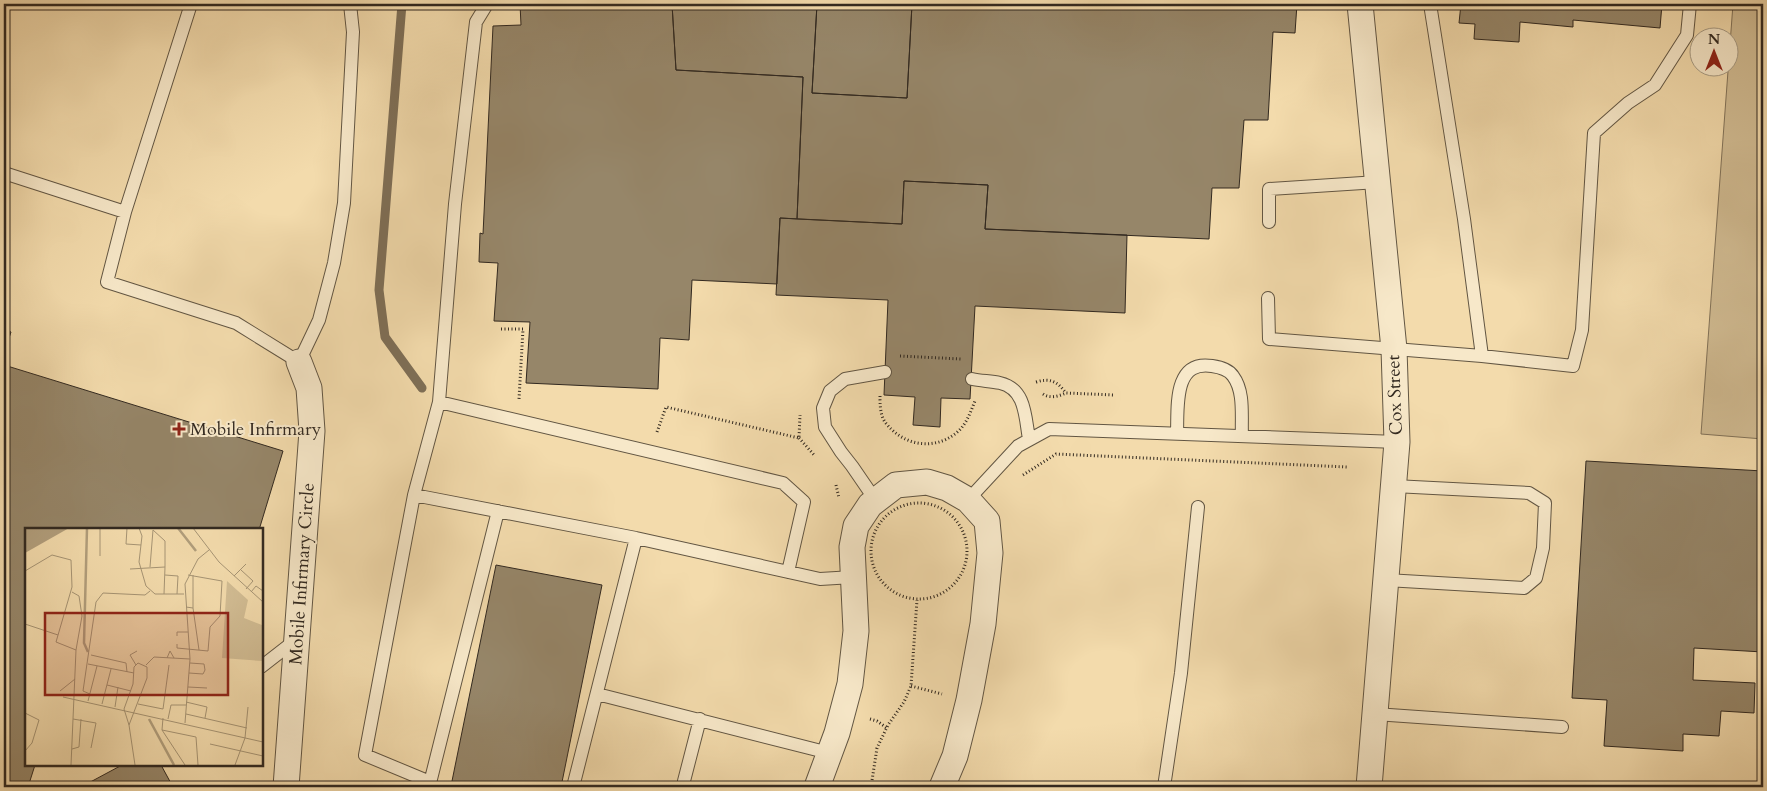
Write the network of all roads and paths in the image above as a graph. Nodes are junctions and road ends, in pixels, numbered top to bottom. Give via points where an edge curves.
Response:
1 (191, 4) edge
2 (350, 4) edge
3 (488, 4) edge
4 (1360, 4) edge
5 (1430, 4) edge
6 (1690, 4) edge
7 (4, 173) edge
8 (1378, 182) junction
9 (126, 212) junction
10 (1269, 222) dead end
11 (1268, 298) dead end
12 (502, 328) dead end
13 (1394, 349) junction
14 (1482, 356) junction
15 (299, 362) junction
16 (882, 372) junction
17 (974, 380) junction
18 (1030, 383) dead end
19 (1040, 392) dead end
20 (1066, 392) junction
21 (1114, 394) dead end
22 (527, 401) dead end
23 (439, 402) junction
24 (802, 406) dead end
25 (1177, 433) junction
26 (656, 434) dead end
27 (1242, 436) junction
28 (1029, 439) junction
29 (1397, 442) junction
30 (1347, 467) dead end
31 (1019, 478) dead end
32 (1394, 486) junction
33 (869, 490) junction
34 (414, 494) junction
35 (839, 499) dead end
36 (968, 500) junction
37 (1198, 507) dead end
38 (498, 511) junction
39 (636, 538) junction
40 (788, 572) junction
41 (853, 577) junction
42 (1386, 580) junction
43 (916, 600) junction
44 (297, 639) junction
45 (262, 666) edge
46 (911, 686) junction
47 (597, 694) junction
48 (944, 694) dead end
49 (1375, 714) junction
50 (863, 718) dead end
51 (700, 720) junction
52 (1562, 727) dead end
53 (887, 728) junction
54 (829, 754) junction
55 (430, 785) edge
56 (286, 787) edge
57 (573, 787) edge
58 (686, 787) edge
59 (817, 787) edge
60 (871, 787) edge
61 (942, 787) edge
62 (1164, 787) edge
63 (1369, 787) edge

1 - 9 lane
2 - 15 lane via 353,32 344,203 334,263 319,320
3 - 23 lane via 476,22 455,204
4 - 8 street, Cox Street
5 - 14 lane
6 - 14 lane via 1687,34 1655,85 1628,103 1594,133 1582,330 1573,366
7 - 9 lane
8 - 10 lane via 1269,189
8 - 13 street, Cox Street
9 - 15 lane via 108,282 236,324
11 - 13 lane via 1269,339
12 - 22 path via 522,329 518,399
13 - 14 lane
13 - 29 street, Cox Street
15 - 44 street, Mobile Infirmary Circle via 309,388 312,431
16 - 17 path via 880,355 978,360
16 - 17 path via 880,403 884,420 904,439 916,444 937,443 956,434 966,422 975,401
16 - 33 lane via 845,379 830,392 823,408 825,427
17 - 28 lane via 1001,383 1014,389 1020,397
18 - 20 path via 1046,379 1054,381
19 - 20 path via 1047,397
20 - 21 path
23 - 34 lane
23 - 40 lane via 783,483 804,502
24 - 26 path via 798,438 666,407
25 - 27 lane
25 - 27 lane via 1178,397 1182,382 1189,370 1204,365 1232,374 1241,394
25 - 28 lane via 1049,428
27 - 29 lane
28 - 36 lane via 1018,446
29 - 32 street, Cox Street
30 - 31 path via 1056,454
32 - 42 street, Cox Street
32 - 42 lane via 1529,493 1545,503 1544,548 1536,578 1524,588
33 - 35 path
33 - 36 street via 927,482 947,488
33 - 41 street via 870,505 856,526 852,547
34 - 38 lane
34 - 55 lane via 366,754
36 - 61 street via 987,521 990,553 983,624 969,700 955,756
37 - 62 lane via 1181,673
38 - 39 lane
38 - 55 lane
39 - 40 lane
39 - 47 lane
40 - 41 lane via 820,579
41 - 54 street via 856,631 850,684
42 - 49 street, Cox Street
43 - 43 path via 900,596 886,587 870,558 871,541 889,513 904,505 920,503 949,513 960,524 966,538 967,554 965,568 946,592
43 - 46 path
44 - 45 lane
44 - 56 street, Mobile Infirmary Circle
46 - 48 path
46 - 53 path
47 - 51 lane
47 - 57 lane
49 - 52 lane
49 - 63 street, Cox Street
50 - 53 path via 877,721
51 - 54 lane
51 - 58 lane via 684,781
53 - 60 path via 877,748
54 - 59 street

